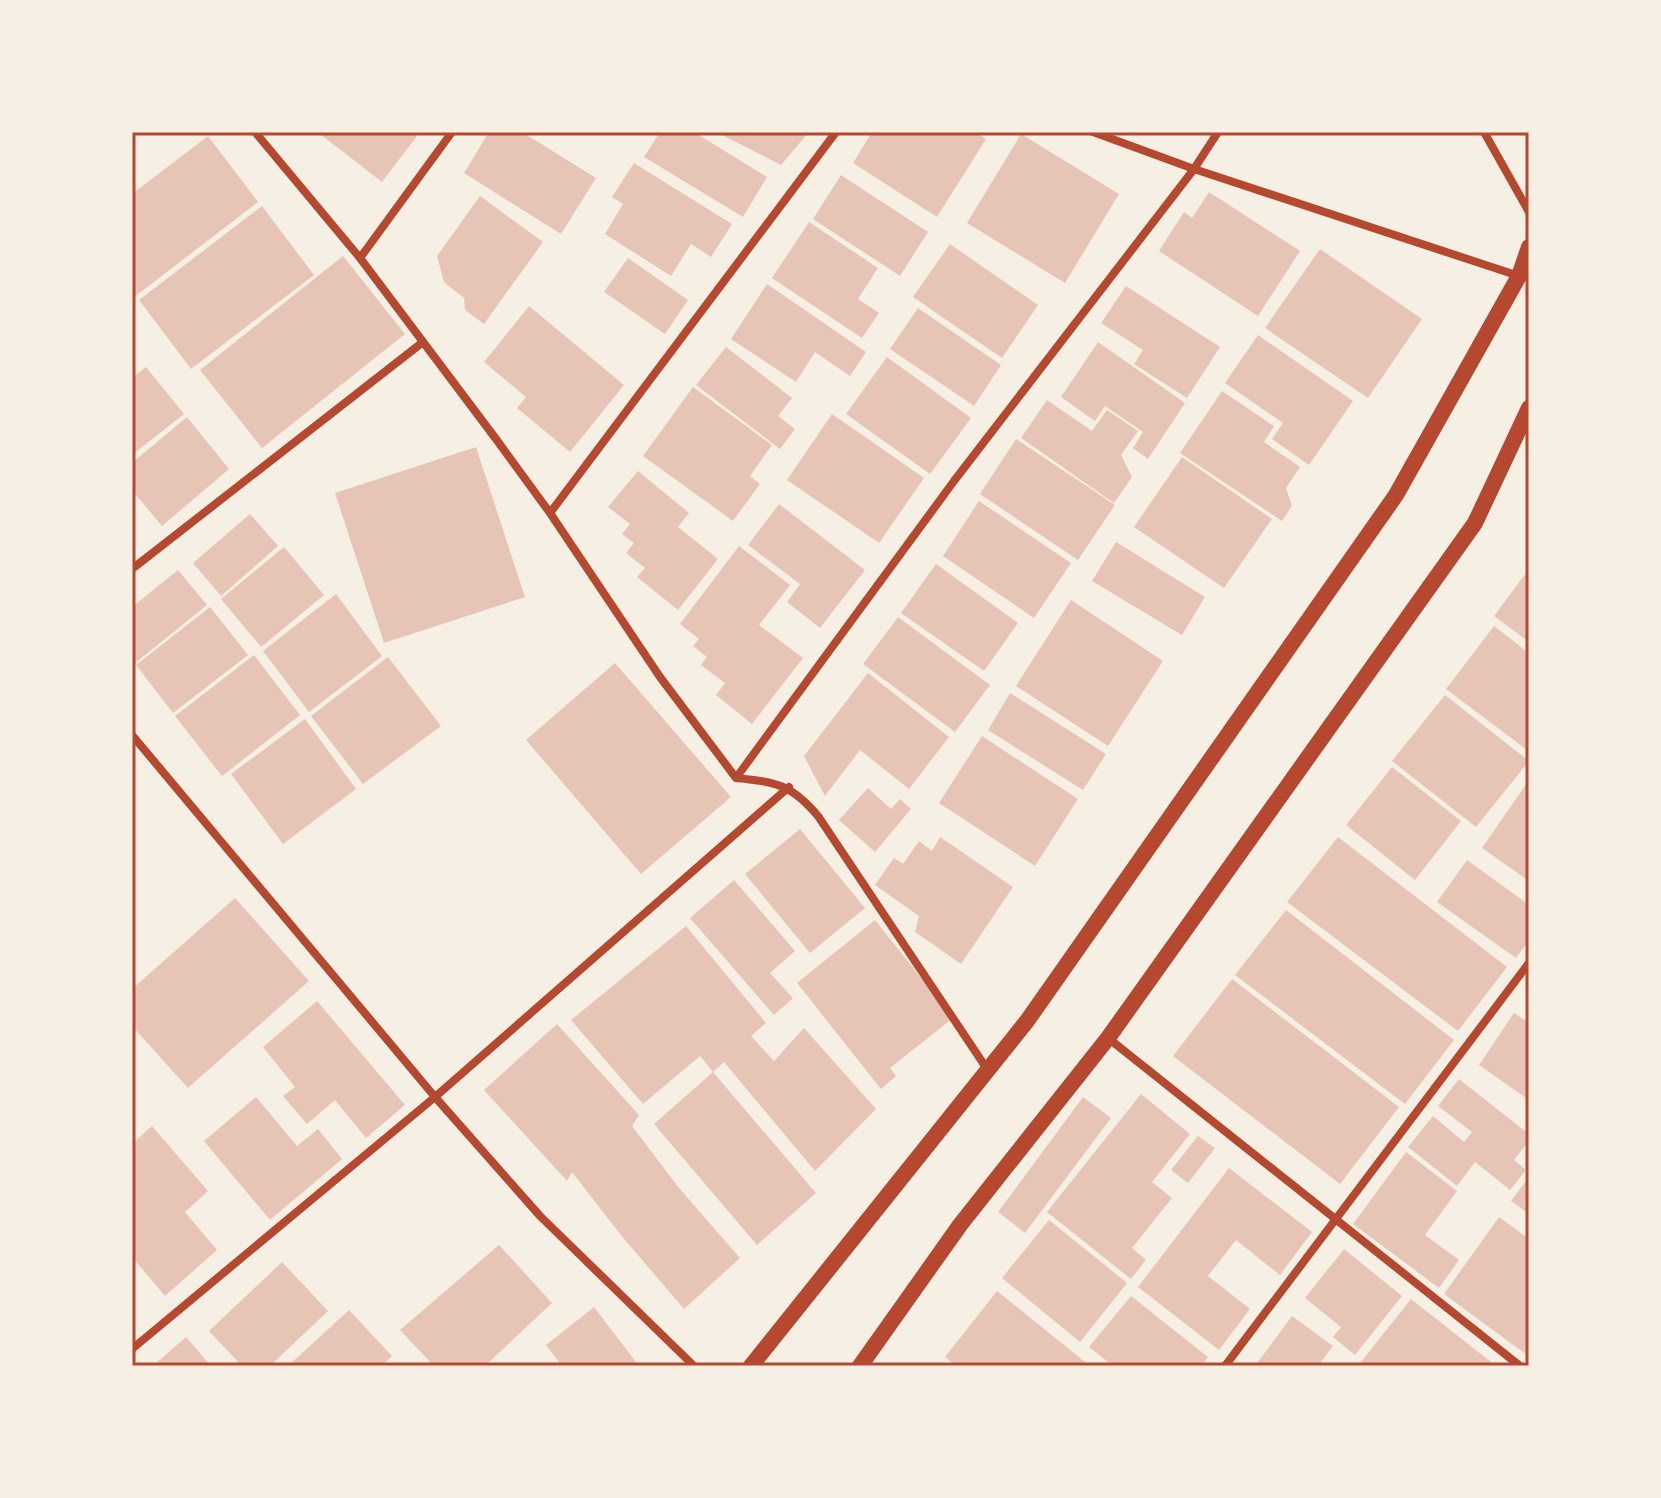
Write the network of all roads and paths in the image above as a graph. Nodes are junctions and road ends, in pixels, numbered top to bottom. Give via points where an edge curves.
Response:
1 (255, 132) edge
2 (452, 132) edge
3 (836, 132) edge
4 (1093, 132) edge
5 (1218, 132) edge
6 (1484, 132) edge
7 (1194, 169) junction
8 (1529, 212) edge
9 (1529, 247) edge
10 (360, 258) junction
11 (1519, 276) junction
12 (423, 342) junction
13 (1529, 408) edge
14 (550, 513) junction
15 (132, 569) edge
16 (132, 735) edge
17 (736, 778) junction
18 (789, 787) junction
19 (1529, 963) edge
20 (1108, 1038) junction
21 (987, 1069) junction
22 (435, 1097) junction
23 (1336, 1219) junction
24 (132, 1349) edge
25 (694, 1366) edge
26 (751, 1366) edge
27 (860, 1366) edge
28 (1225, 1366) edge
29 (1520, 1366) edge

1 - 10 street
2 - 10 street
3 - 14 street
4 - 7 street
5 - 7 street
6 - 8 street
7 - 11 street
7 - 17 street via 954,481
9 - 11 main road
10 - 12 street
11 - 21 main road via 1396,495 1027,1021
12 - 14 street
12 - 15 street
13 - 20 main road via 1475,523
14 - 17 street via 660,677
16 - 22 street
17 - 18 street
18 - 21 street via 818,816
18 - 22 street
19 - 23 street
20 - 23 street
20 - 27 main road via 960,1225
21 - 26 main road
22 - 24 street
22 - 25 street via 540,1216
23 - 28 street
23 - 29 street

